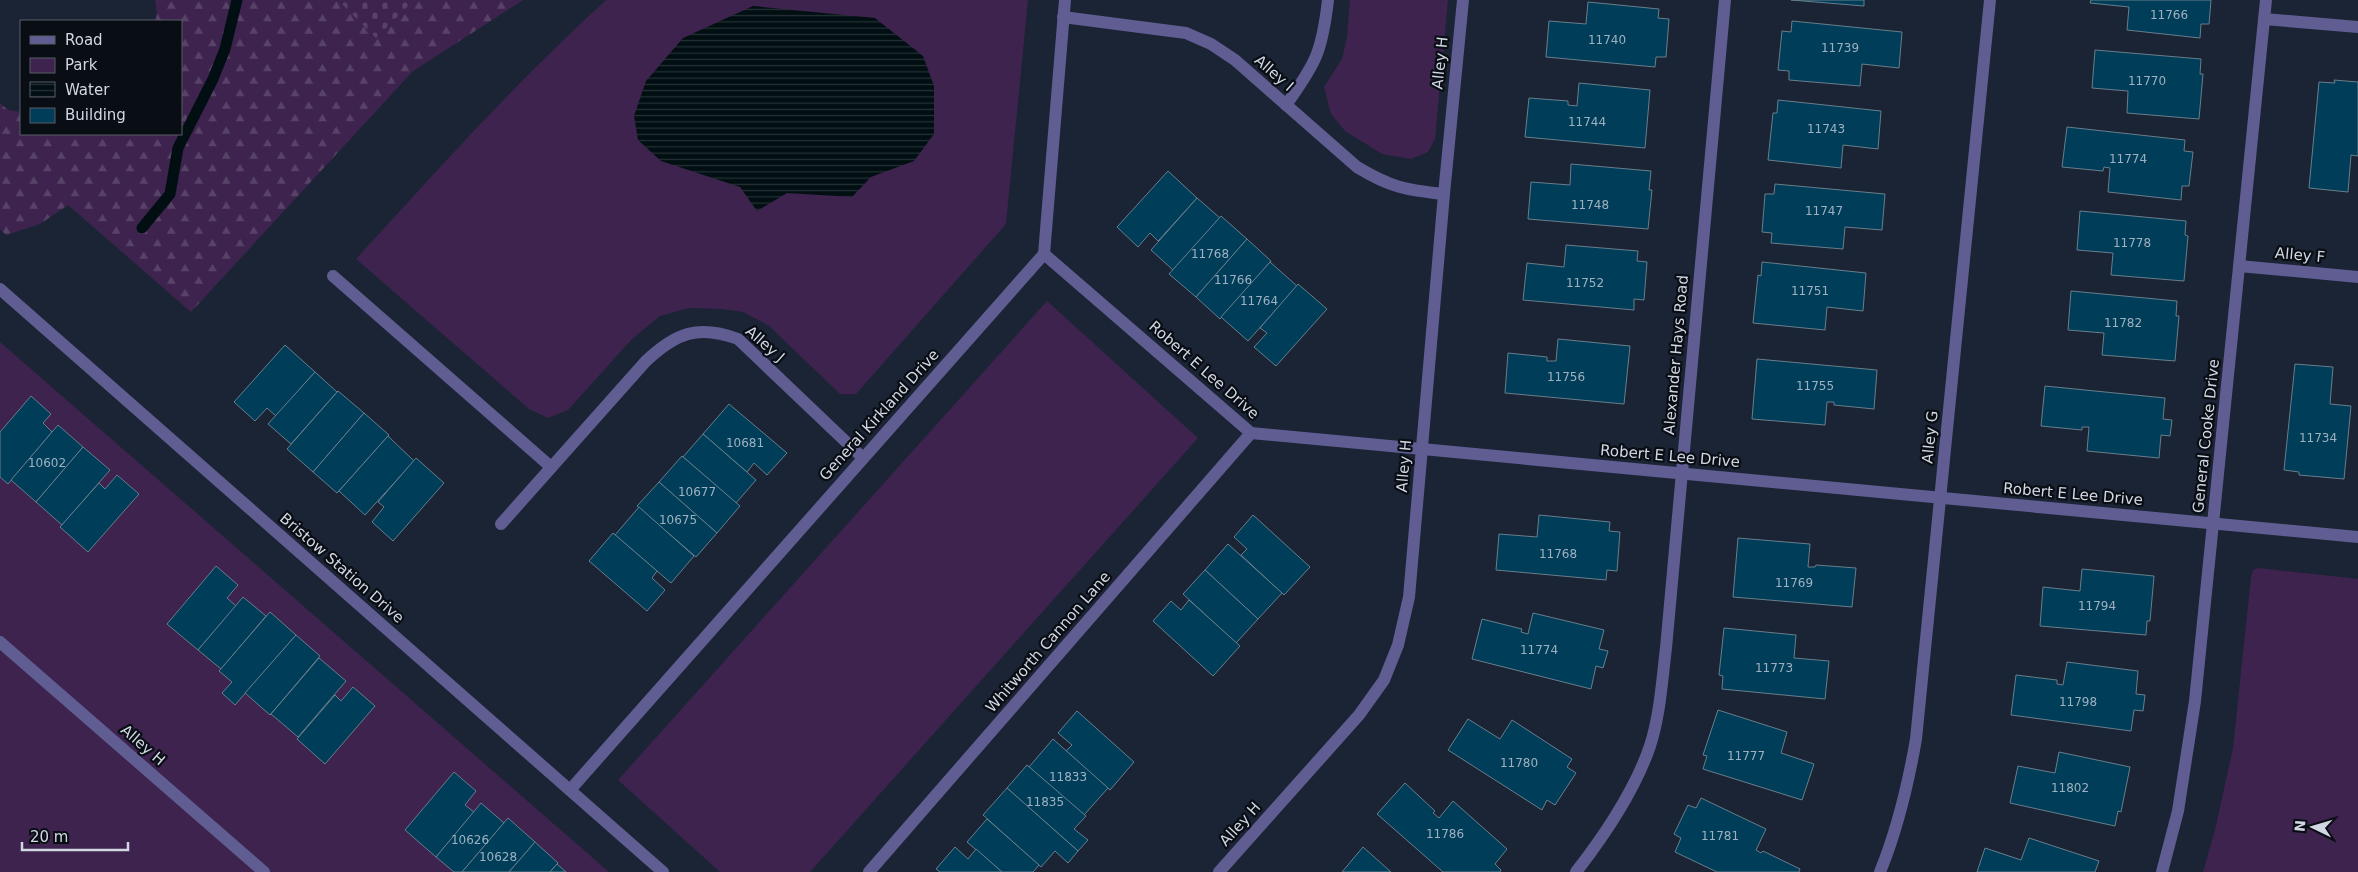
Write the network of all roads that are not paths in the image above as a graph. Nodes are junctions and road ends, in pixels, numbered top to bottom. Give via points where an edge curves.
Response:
1 (1065, 0) edge
2 (1328, 0) edge
3 (1463, 0) edge
4 (1725, 0) edge
5 (1990, 0) edge
6 (2266, 0) edge
7 (1064, 17) junction
8 (2264, 18) junction
9 (2358, 27) edge
10 (1286, 105) junction
11 (1444, 194) junction
12 (1044, 254) junction
13 (2239, 266) junction
14 (333, 276) dead end
15 (2358, 277) edge
16 (0, 289) edge
17 (1251, 433) junction
18 (1422, 449) junction
19 (863, 458) junction
20 (551, 467) junction
21 (1682, 473) junction
22 (1940, 498) junction
23 (2213, 523) junction
24 (501, 524) dead end
25 (2358, 537) edge
26 (0, 642) edge
27 (570, 790) junction
28 (264, 872) edge
29 (664, 872) edge
30 (869, 872) edge
31 (1219, 872) edge
32 (1576, 872) edge
33 (1880, 872) edge
34 (2162, 872) edge

1 - 7 street
2 - 10 street via 1319,54
3 - 11 street, Alley H
4 - 21 street, Alexander Hays Road
5 - 22 street, Alley G
6 - 8 street, General Cooke Drive
7 - 10 street, Alley I via 1186,33 1235,60
7 - 12 street
8 - 9 street
8 - 13 street, General Cooke Drive
10 - 11 street, Alley I via 1357,167 1376,179 1405,190
11 - 18 street, Alley H
12 - 17 street, Robert E Lee Drive
12 - 19 street, General Kirkland Drive
13 - 15 street, Alley F
13 - 23 street, General Cooke Drive
14 - 20 street
16 - 27 street, Bristow Station Drive
17 - 18 street, Robert E Lee Drive
17 - 30 street, Whitworth Cannon Lane
18 - 21 street, Robert E Lee Drive
18 - 31 street, Alley H via 1409,598 1398,645 1384,680 1359,715
19 - 20 street, Alley J via 738,339 718,331 699,331 681,335 663,345
19 - 27 street, General Kirkland Drive
20 - 24 street, Alley J
21 - 22 street, Robert E Lee Drive
21 - 32 street, Alexander Hays Road via 1658,715 1649,747 1616,814
22 - 23 street, Robert E Lee Drive
22 - 33 street, Alley G via 1908,791
23 - 25 street, Robert E Lee Drive
23 - 34 street, General Cooke Drive via 2195,701 2178,811
26 - 28 street, Alley H
27 - 29 street, Bristow Station Drive

